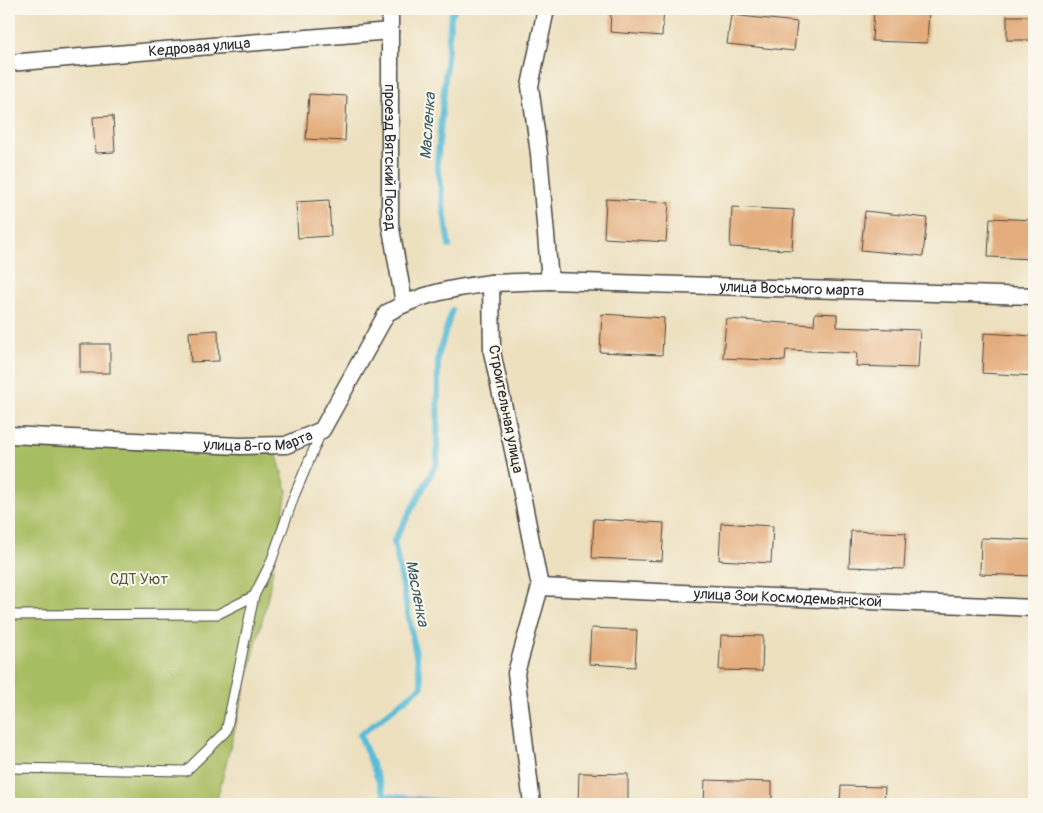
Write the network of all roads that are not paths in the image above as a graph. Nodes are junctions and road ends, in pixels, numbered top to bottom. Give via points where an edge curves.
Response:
1 (390, 9) edge
2 (546, 9) edge
3 (390, 31) junction
4 (9, 63) edge
5 (550, 282) junction
6 (491, 283) junction
7 (1034, 296) edge
8 (404, 303) junction
9 (322, 430) junction
10 (9, 435) edge
11 (540, 587) junction
12 (254, 596) junction
13 (1034, 608) edge
14 (9, 615) edge
15 (9, 768) edge
16 (532, 804) edge

1 - 3 street, проезд Вятский Посад
2 - 5 street via 530,86
3 - 4 street, Кедровая улица
3 - 8 street, проезд Вятский Посад via 390,223
5 - 6 street
5 - 7 street, улица Восьмого марта
6 - 8 street, улица 8-го Марта via 454,288
6 - 11 street, Строительная улица via 492,352
8 - 9 street, улица 8-го Марта via 387,313
9 - 10 street, улица 8-го Марта via 286,445 240,446
9 - 12 lane via 271,562
11 - 13 street, улица Зои Космодемьянской
11 - 16 street, Строительная улица via 516,673
12 - 14 lane via 218,614
12 - 15 lane via 226,732 186,771

